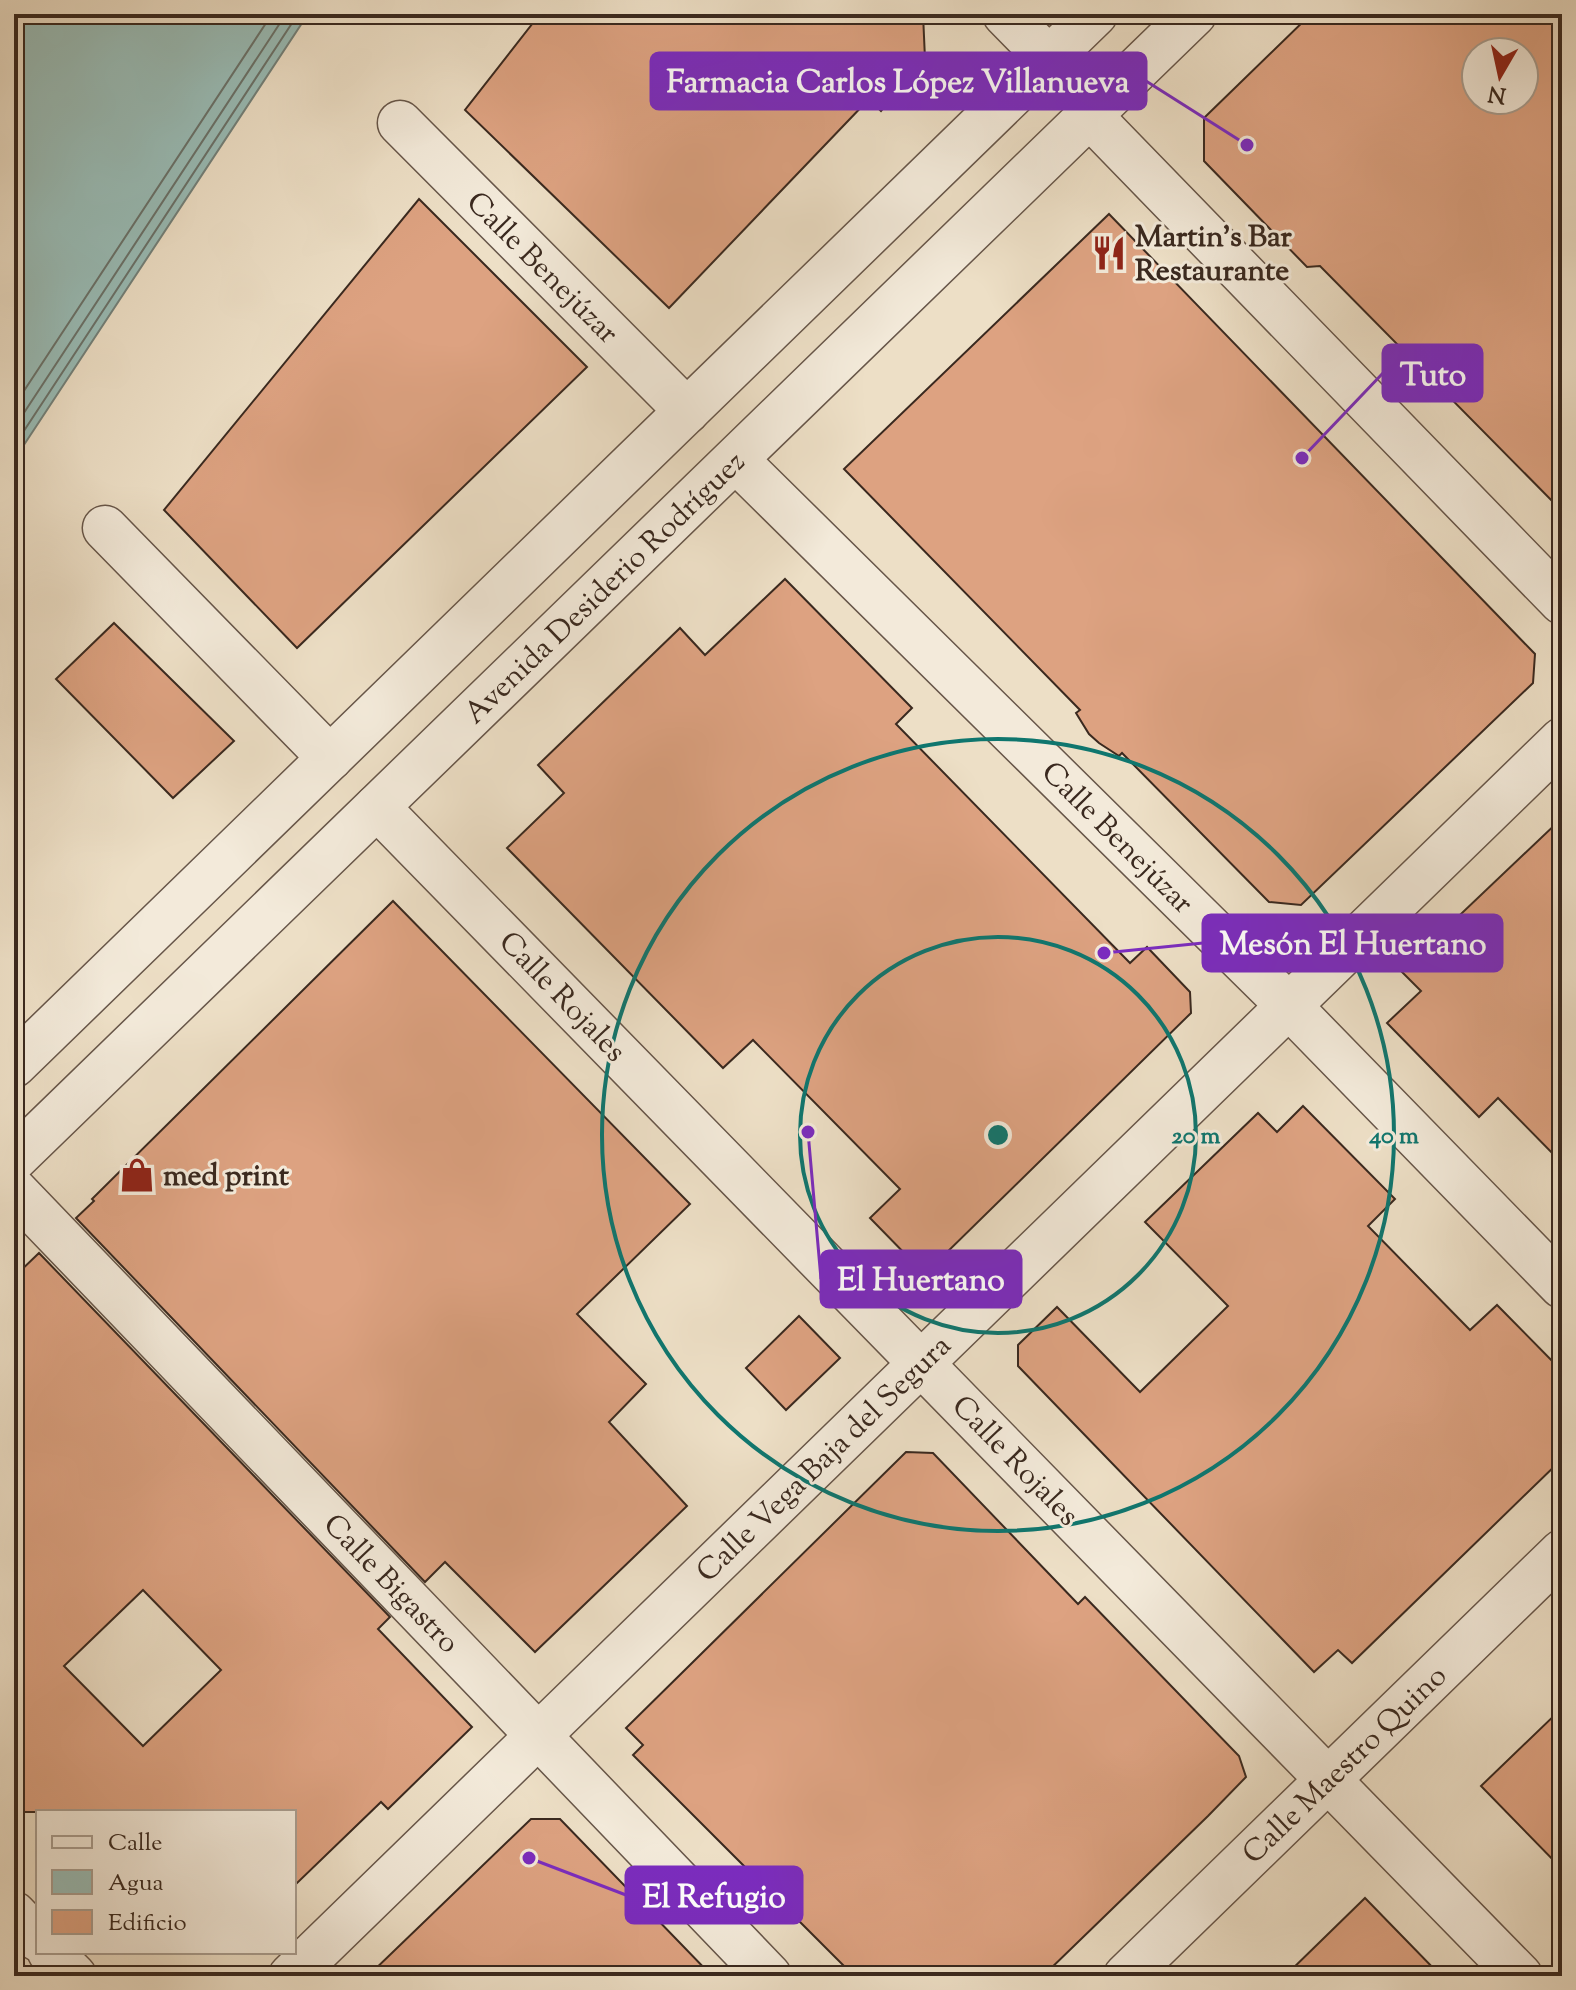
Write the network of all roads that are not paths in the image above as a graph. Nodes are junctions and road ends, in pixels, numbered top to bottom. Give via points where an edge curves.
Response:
1 (1005, 14) edge
2 (1095, 14) edge
3 (1194, 14) edge
4 (1049, 59) junction
5 (1089, 115) junction
6 (400, 123) dead end
7 (687, 411) junction
8 (736, 460) junction
9 (105, 528) dead end
10 (1562, 602) edge
11 (1562, 740) edge
12 (330, 758) junction
13 (377, 807) junction
14 (1289, 1006) junction
15 (14, 1065) edge
16 (14, 1159) edge
17 (14, 1190) edge
18 (1562, 1286) edge
19 (921, 1363) junction
20 (1562, 1552) edge
21 (538, 1735) junction
22 (1328, 1779) junction
23 (14, 1914) edge
24 (36, 1937) edge
25 (52, 1954) edge
26 (74, 1976) edge
27 (291, 1976) edge
28 (769, 1976) edge
29 (1126, 1976) edge
30 (1520, 1976) edge

1 - 4 street
2 - 4 street
3 - 5 street, Avenida Desiderio Rodríguez
4 - 7 street
5 - 8 street, Avenida Desiderio Rodríguez
5 - 10 street
6 - 7 street, Calle Benejúzar
7 - 12 street
8 - 13 street, Avenida Desiderio Rodríguez
8 - 14 street, Calle Benejúzar
9 - 12 street
11 - 14 street, Calle Vega Baja del Segura
12 - 15 street
13 - 16 street, Avenida Desiderio Rodríguez
13 - 19 street, Calle Rojales
14 - 18 street, Calle Benejúzar
14 - 19 street, Calle Vega Baja del Segura
17 - 21 street, Calle Bigastro
19 - 21 street, Calle Vega Baja del Segura
19 - 22 street, Calle Rojales
20 - 22 street, Calle Maestro Quino
21 - 27 street, Calle Vega Baja del Segura
21 - 28 street, Calle Bigastro
22 - 29 street, Calle Maestro Quino
22 - 30 street, Calle Rojales
23 - 24 street
25 - 26 street

